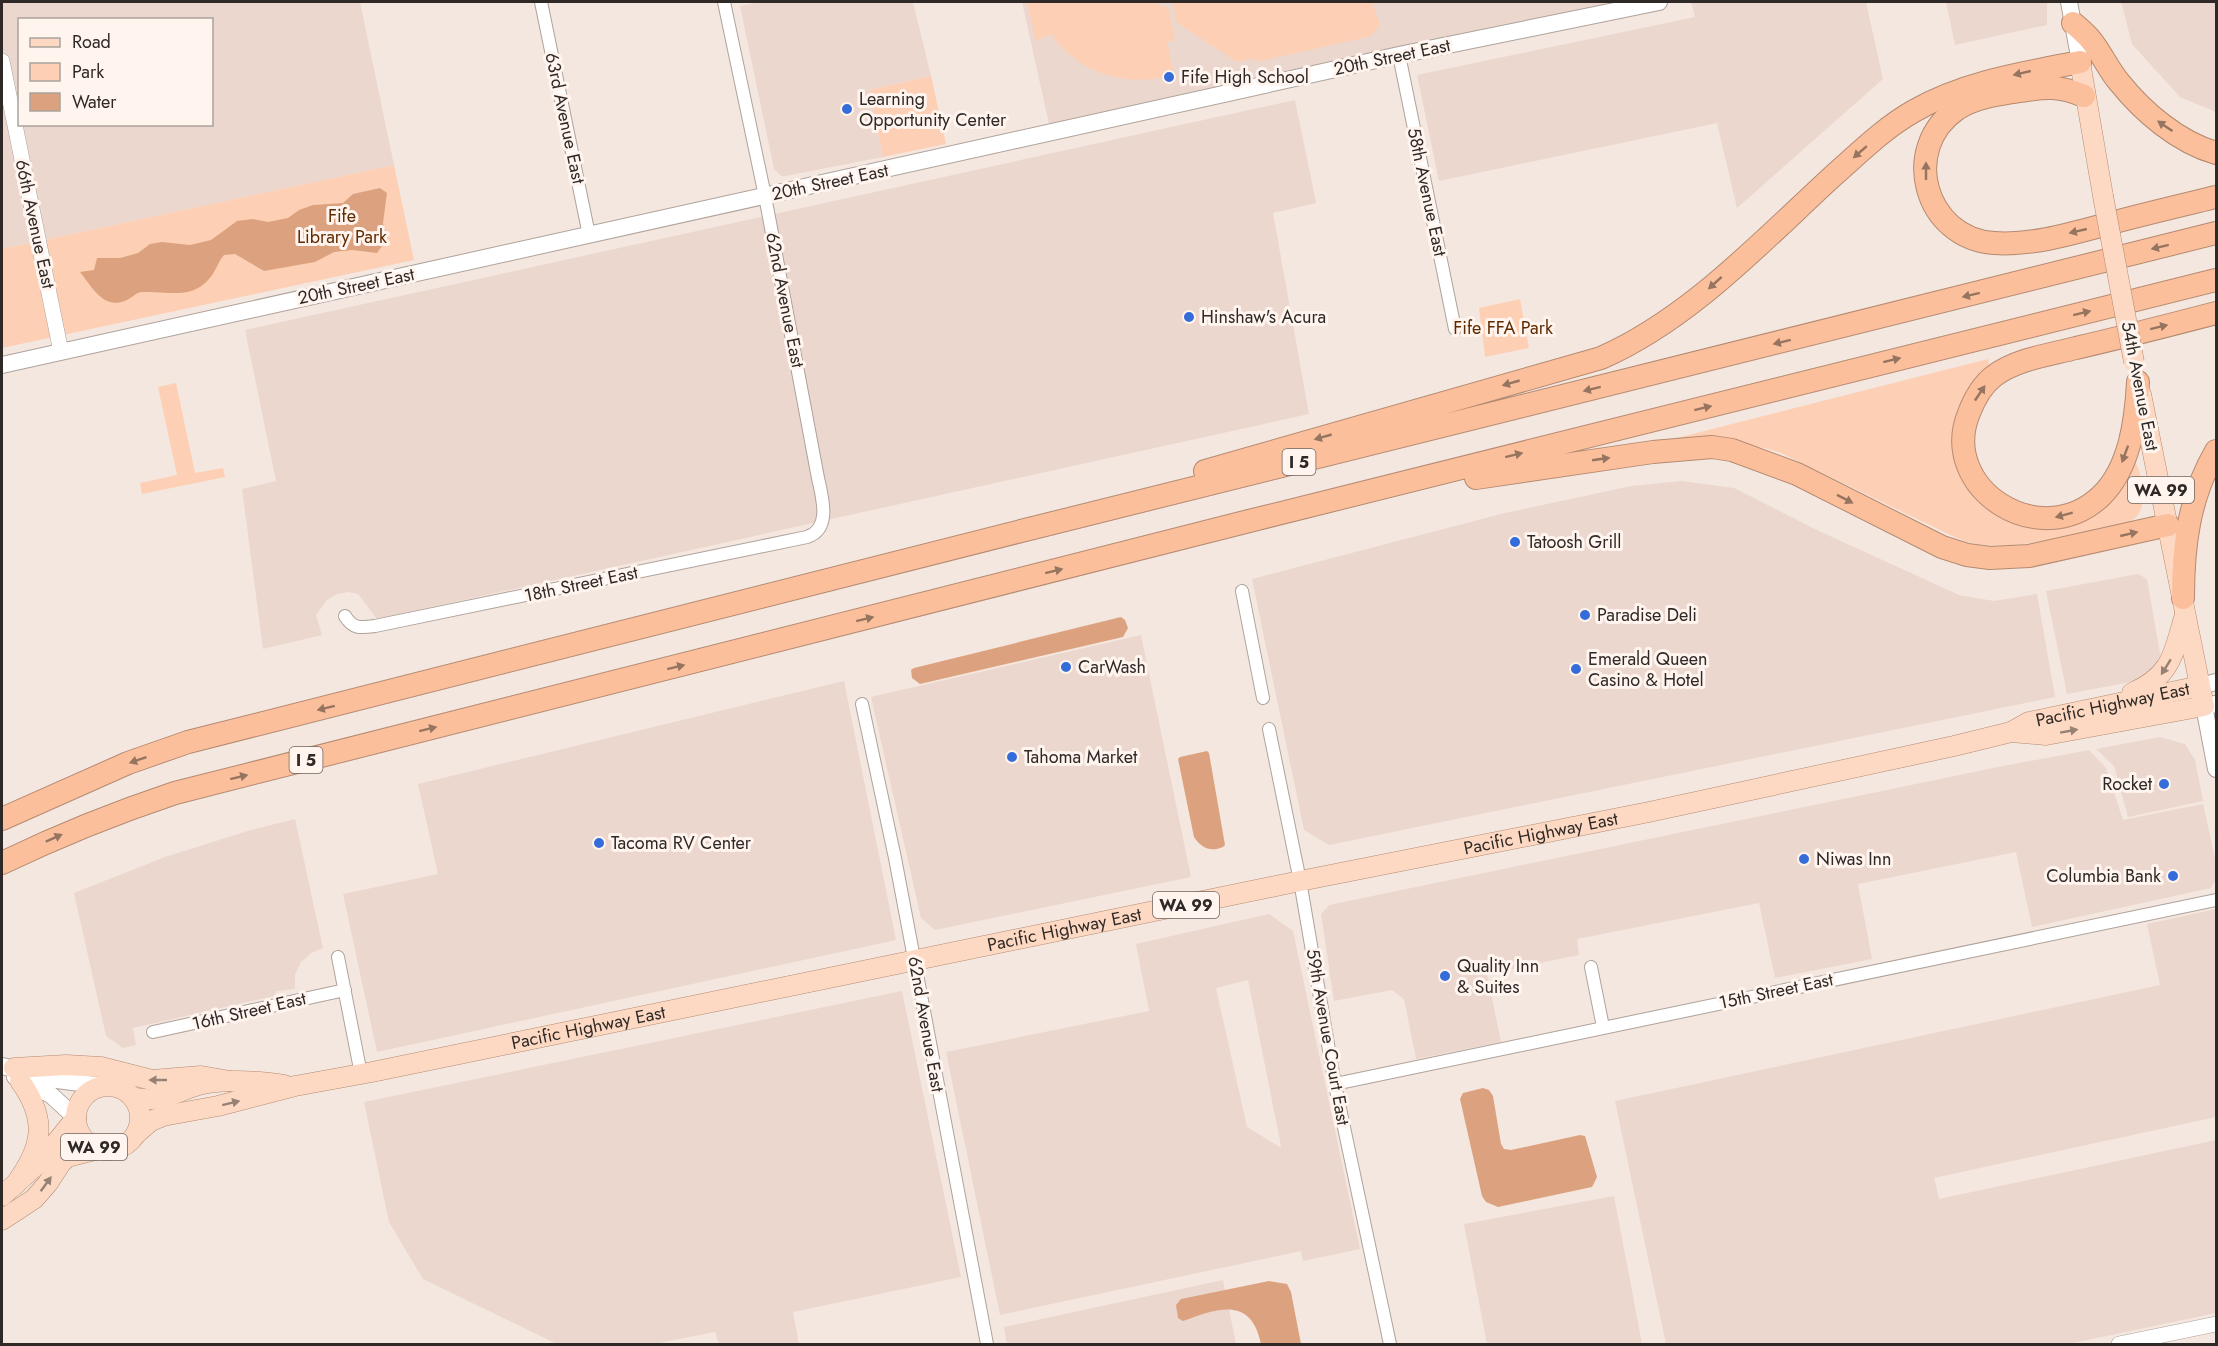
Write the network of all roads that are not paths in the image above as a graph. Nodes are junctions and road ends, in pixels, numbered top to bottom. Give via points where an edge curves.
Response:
1 (541, 2) edge
2 (724, 2) edge
3 (1659, 2) edge
4 (2071, 12) edge
5 (1399, 55) junction
6 (2, 61) edge
7 (2080, 62) junction
8 (2084, 96) junction
9 (2217, 153) edge
10 (765, 196) junction
11 (2217, 197) edge
12 (2217, 233) edge
13 (589, 235) junction
14 (2217, 280) edge
15 (2217, 313) edge
16 (1455, 329) dead end
17 (61, 352) junction
18 (2, 365) edge
19 (2136, 372) junction
20 (2217, 451) edge
21 (1109, 510) junction
22 (1253, 520) junction
23 (2168, 525) junction
24 (820, 529) joint
25 (1242, 591) dead end
26 (2184, 605) junction
27 (345, 616) dead end
28 (2208, 684) edge
29 (1263, 698) dead end
30 (861, 704) dead end
31 (2103, 705) junction
32 (2210, 705) edge
33 (1269, 729) dead end
34 (2011, 732) junction
35 (2217, 769) edge
36 (2, 819) edge
37 (2, 863) edge
38 (1300, 881) junction
39 (2217, 900) edge
40 (339, 957) dead end
41 (914, 960) junction
42 (1591, 967) dead end
43 (345, 990) junction
44 (1603, 1027) junction
45 (153, 1032) dead end
46 (10, 1070) edge
47 (361, 1074) junction
48 (236, 1082) junction
49 (1335, 1084) junction
50 (104, 1086) junction
51 (295, 1086) junction
52 (134, 1098) junction
53 (76, 1118) junction
54 (137, 1133) junction
55 (99, 1149) junction
56 (8, 1191) edge
57 (2, 1220) edge
58 (2217, 1323) edge
59 (987, 1344) edge
60 (1390, 1344) edge
61 (2119, 1344) edge

1 - 13 street, 63rd Avenue East
2 - 10 street, 62nd Avenue East
3 - 5 main road, 20th Street East
4 - 7 main road, 54th Avenue East
9 -> 4 highway via 2182,137 2136,102
5 - 10 main road, 20th Street East
5 - 16 street, 58th Avenue East
6 - 17 street, 66th Avenue East
7 - 8 main road, 54th Avenue East
7 -> 21 highway via 1992,81 1914,111 1852,159 1700,297 1624,348 1601,358 1195,474
11 -> 8 highway via 2081,231 2007,243 1981,241 1948,225 1931,200 1925,172 1930,146 1944,120 1968,103 2000,94 2050,87
8 - 19 main road, 54th Avenue East / WA 99, bridge
10 - 13 main road, 20th Street East
10 - 24 street, 62nd Avenue East via 822,497
12 -> 21 highway, I 5
13 - 17 main road, 20th Street East
22 -> 14 highway, I 5
19 -> 15 highway via 2137,408 2126,454 2101,496 2089,506 2053,518 2023,516 1989,496 1973,474 1965,450 1964,428 1977,395 1995,375 2043,357
17 - 18 main road, 20th Street East
19 - 23 main road, 54th Avenue East / WA 99
20 - 26 highway via 2191,508 2184,559
21 -> 36 highway, I 5 via 188,742 128,763
22 -> 23 highway via 1503,473 1712,447 1732,450 1797,474 1914,534 1967,555 2006,559 2029,556
37 -> 22 highway, I 5 via 96,821 175,793
23 - 26 main road, 54th Avenue East / WA 99
24 - 27 street, 18th Street East via 807,537 375,626 351,625
25 - 29 street
26 - 28 main road, 54th Avenue East / WA 99
26 -> 31 main road via 2166,669 2150,686
28 - 31 main road, Pacific Highway East / WA 99
28 - 32 main road, 54th Avenue East
30 - 41 street, 62nd Avenue East
31 - 34 main road, Pacific Highway East / WA 99 via 2029,722
34 -> 32 main road, Pacific Highway East / WA 99 via 2046,735
32 - 35 main road, 54th Avenue East
33 - 38 street, 59th Avenue Court East
34 - 38 main road, Pacific Highway East / WA 99 via 1649,812
38 - 41 main road, Pacific Highway East / WA 99
38 - 49 street, 59th Avenue Court East
39 - 44 street, 15th Street East
40 - 43 street
41 - 47 main road, Pacific Highway East / WA 99
41 - 59 street, 62nd Avenue East
42 - 44 street
43 - 45 street, 16th Street East
43 - 47 street
44 - 49 street, 15th Street East
48 -> 46 main road via 213,1076 152,1080 101,1067 66,1065
46 - 50 main road
46 - 53 main road via 51,1095
46 - 56 main road via 35,1106 40,1127 31,1160
47 - 51 main road, Pacific Highway East / WA 99
48 - 51 main road, Pacific Highway East / WA 99
48 - 52 main road, Pacific Highway East / WA 99 via 202,1084 162,1099
49 - 60 street, 59th Avenue Court East
50 - 52 main road, WA 99 via 123,1089
50 - 53 main road, WA 99 via 86,1094
54 -> 51 main road, Pacific Highway East / WA 99 via 163,1116
52 - 54 main road, WA 99 via 141,1119
53 - 55 main road, WA 99 via 82,1136
53 - 56 main road, WA 99 via 41,1161
54 - 55 main road, WA 99 via 121,1148
57 -> 55 main road, WA 99 via 34,1199 67,1157
58 - 61 street

